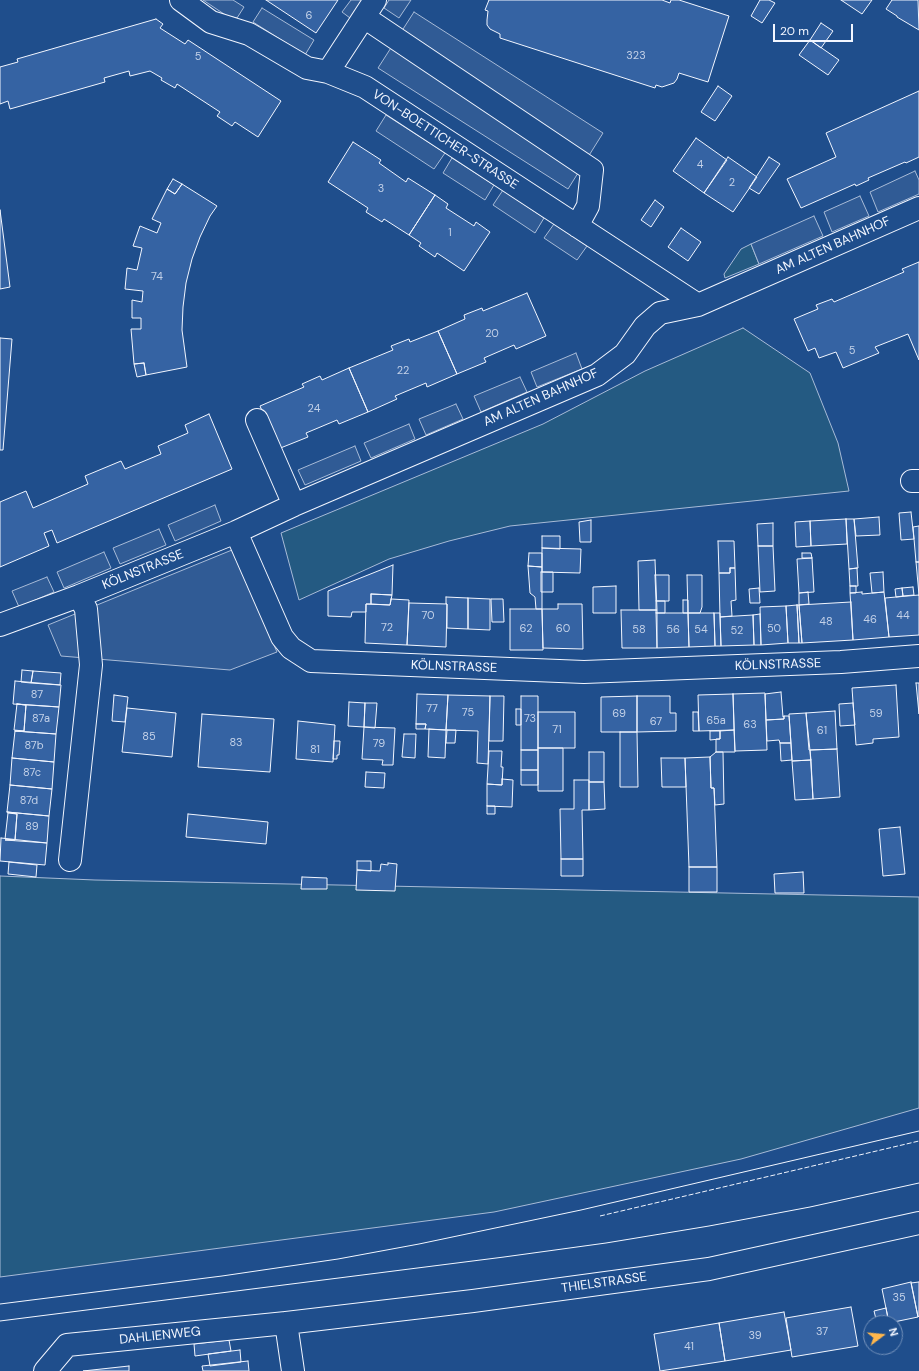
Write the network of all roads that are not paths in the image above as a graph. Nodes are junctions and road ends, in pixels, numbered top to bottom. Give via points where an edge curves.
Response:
1 (181, 0) edge
2 (370, 8) edge
3 (328, 72) junction
4 (919, 209) edge
5 (577, 226) junction
6 (698, 305) junction
7 (257, 420) dead end
8 (294, 505) junction
9 (236, 532) junction
10 (79, 596) junction
11 (0, 625) edge
12 (919, 656) edge
13 (70, 860) dead end
14 (919, 1223) edge
15 (286, 1323) junction
16 (45, 1371) edge
17 (293, 1371) edge

1 - 3 street, VON-BOETTICHER-STRASSE via 211,22 249,34 307,68
2 - 3 street
2 - 5 street via 592,170 588,206
3 - 5 street, VON-BOETTICHER-STRASSE via 364,87
4 - 6 street, AM ALTEN BAHNHOF
5 - 6 street, VON-BOETTICHER-STRASSE
6 - 8 street, AM ALTEN BAHNHOF via 660,313 645,326 625,354 597,375
7 - 8 street
8 - 9 street, AM ALTEN BAHNHOF
9 - 10 street, KÖLNSTRASSE
9 - 12 street, KÖLNSTRASSE via 282,637 291,648 311,661 584,672 841,662
10 - 11 street, KÖLNSTRASSE
10 - 13 street via 86,609 91,665
14 - 15 street, THIELSTRASSE via 709,1269
15 - 16 street, DAHLIENWEG via 67,1345
15 - 17 street

